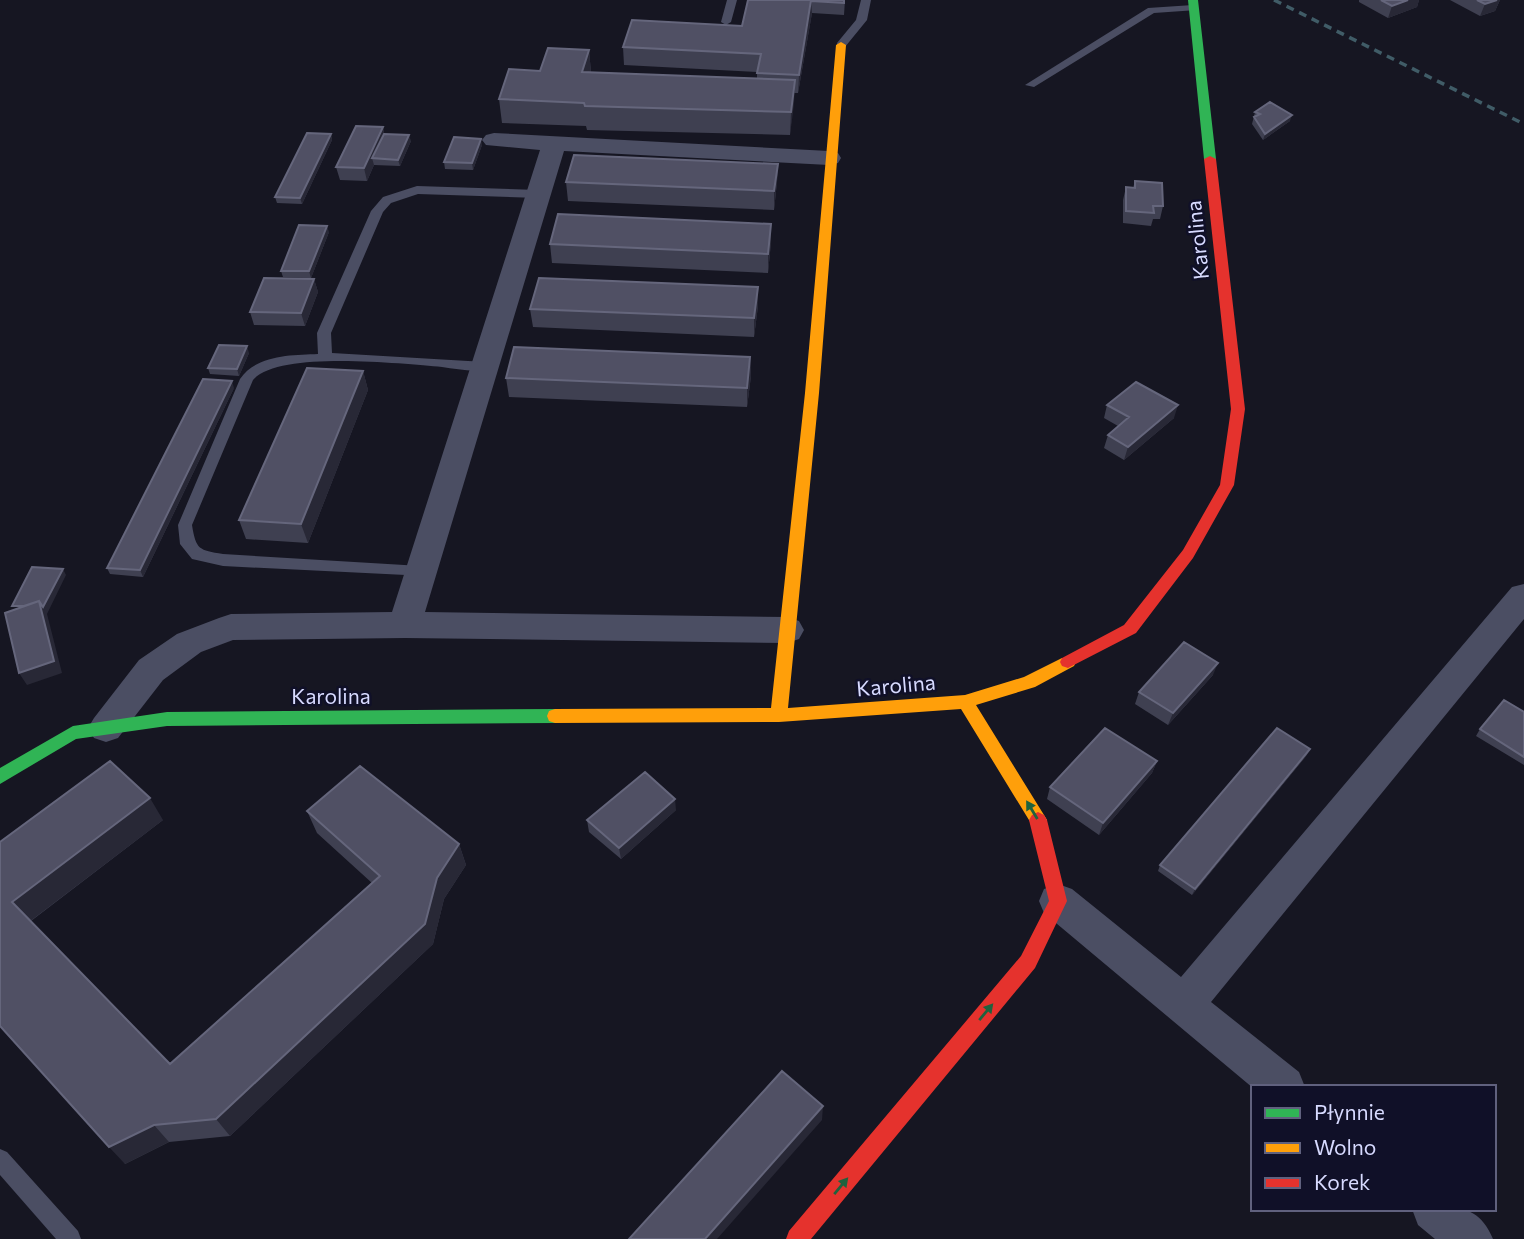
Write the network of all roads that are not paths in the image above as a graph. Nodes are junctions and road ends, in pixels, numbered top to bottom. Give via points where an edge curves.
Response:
1 (732, 0) edge
2 (866, 0) edge
3 (1193, 4) edge
4 (726, 22) edge
5 (841, 45) joint
6 (1030, 85) dead end
7 (494, 140) dead end
8 (554, 143) junction
9 (829, 158) junction
10 (538, 194) junction
11 (325, 357) junction
12 (485, 366) junction
13 (421, 572) junction
14 (1524, 596) edge
15 (404, 625) junction
16 (787, 630) junction
17 (965, 702) junction
18 (779, 715) junction
19 (106, 728) junction
20 (0, 777) edge
21 (1058, 901) junction
22 (1184, 1004) junction
23 (1282, 1085) edge
24 (0, 1159) edge
25 (1436, 1211) edge
26 (70, 1239) edge
27 (797, 1239) edge
28 (1470, 1239) edge

1 - 4 lane
2 - 5 lane via 857,28
3 - 6 lane via 1152,10
3 - 17 street, Karolina via 1238,408 1227,485 1188,554 1130,629 1029,682
5 - 9 street
7 - 8 street
8 - 9 street
8 - 10 street
9 - 16 street via 812,393
10 - 11 lane via 417,190 387,200 377,211 324,333
10 - 12 street
11 - 12 lane
11 - 13 lane via 277,362 258,368 247,379 185,525 188,544 197,555 223,560
12 - 13 street
13 - 15 street
14 - 22 street
15 - 16 street
15 - 19 street via 231,627 189,643 151,670
16 - 18 street
17 - 18 street, Karolina
21 -> 17 street via 1038,819
18 - 19 street, Karolina via 167,719
19 - 20 street, Karolina via 73,733
21 - 22 street
27 -> 21 street via 1028,962
22 - 23 street
24 - 26 lane
25 - 28 street

